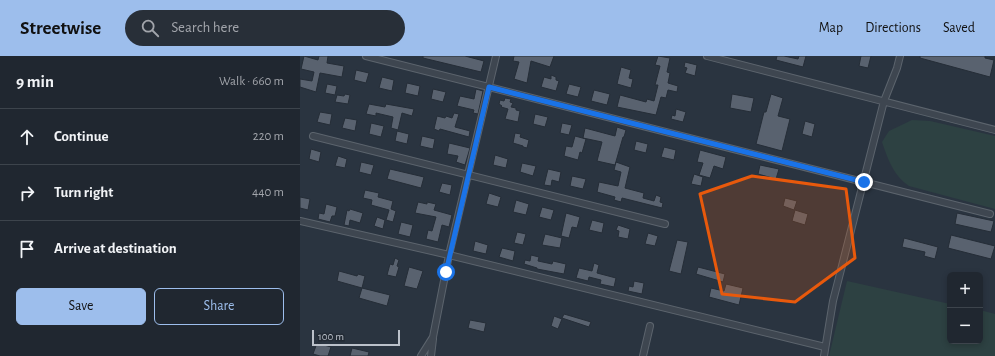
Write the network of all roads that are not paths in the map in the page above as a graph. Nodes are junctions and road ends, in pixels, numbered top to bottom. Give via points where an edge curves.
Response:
1 (366, 56) edge
2 (496, 56) edge
3 (707, 56) edge
4 (900, 56) edge
5 (489, 87) junction
6 (884, 102) junction
7 (995, 130) edge
8 (313, 136) dead end
9 (468, 176) junction
10 (864, 182) junction
11 (990, 214) dead end
12 (300, 222) edge
13 (665, 224) dead end
14 (449, 255) junction
15 (650, 326) dead end
16 (433, 337) junction
17 (825, 347) junction
18 (421, 356) edge
19 (431, 356) edge
20 (643, 356) edge
21 (824, 356) edge

1 - 5 street
2 - 5 street
3 - 6 street
4 - 6 street
5 - 9 street
5 - 10 street
6 - 7 street
6 - 10 street
8 - 9 street
9 - 13 street
9 - 14 street
10 - 11 street
10 - 17 street via 833,301
12 - 14 street
14 - 16 street
14 - 17 street
15 - 20 street
16 - 18 street
16 - 19 street
17 - 21 street

